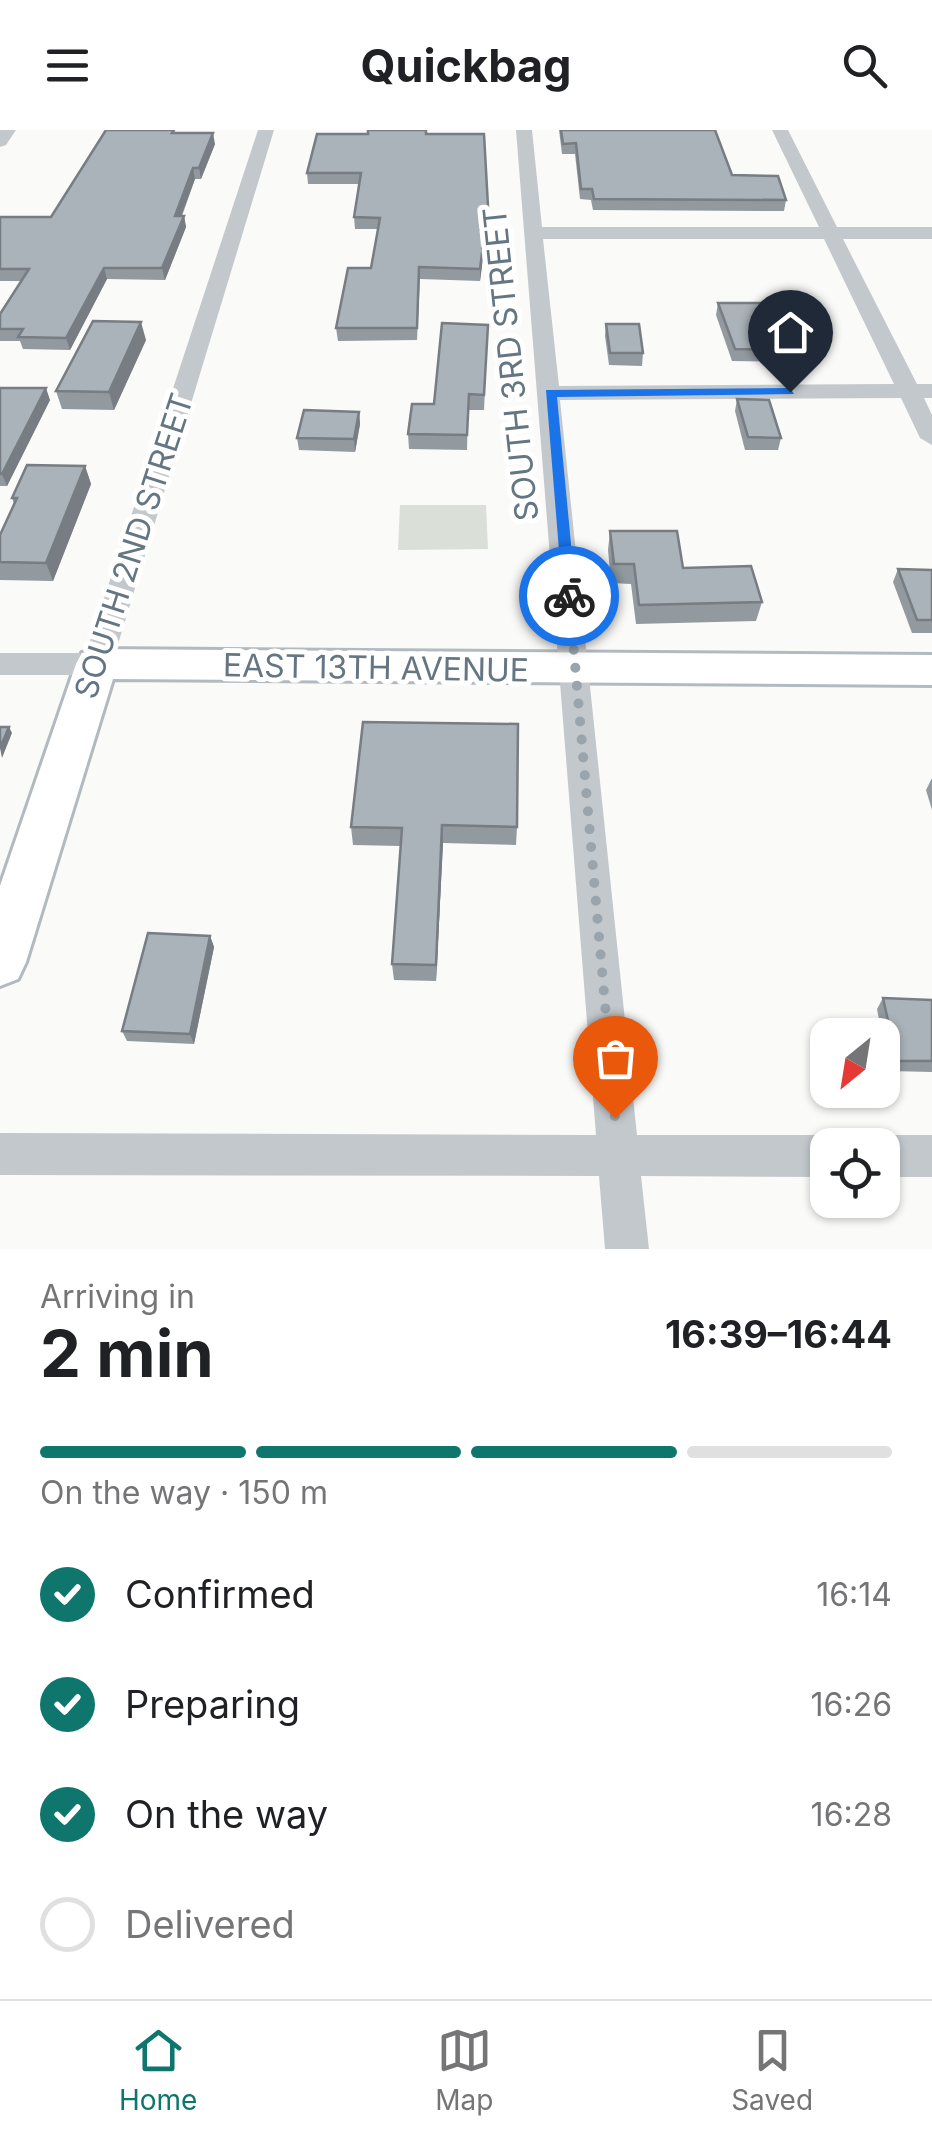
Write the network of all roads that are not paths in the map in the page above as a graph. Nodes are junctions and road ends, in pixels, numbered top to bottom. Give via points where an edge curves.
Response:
1 (8, 130) edge
2 (266, 130) edge
3 (524, 130) edge
4 (780, 130) edge
5 (0, 142) edge
6 (831, 232) junction
7 (533, 233) junction
8 (932, 233) edge
9 (921, 391) edge
10 (550, 393) junction
11 (932, 438) edge
12 (0, 664) edge
13 (98, 664) junction
14 (576, 670) junction
15 (932, 670) edge
16 (0, 962) edge
17 (0, 1154) edge
18 (618, 1156) junction
19 (810, 1156) edge
20 (900, 1156) edge
21 (932, 1156) edge
22 (627, 1249) edge

1 - 5 street
2 - 13 street, SOUTH 2ND STREET
3 - 7 street, SOUTH 3RD STREET
4 - 6 street
6 - 7 street
6 - 8 street
6 - 9 street
7 - 10 street, SOUTH 3RD STREET
9 - 10 street
9 - 11 street
10 - 14 street, SOUTH 3RD STREET
12 - 13 street, EAST 13TH AVENUE
13 - 14 street, EAST 13TH AVENUE
13 - 16 street, SOUTH 2ND STREET
14 - 15 street, EAST 13TH AVENUE
14 - 18 street, SOUTH 3RD STREET
17 - 18 street
18 - 19 street
18 - 22 street, SOUTH 3RD STREET
20 - 21 street

